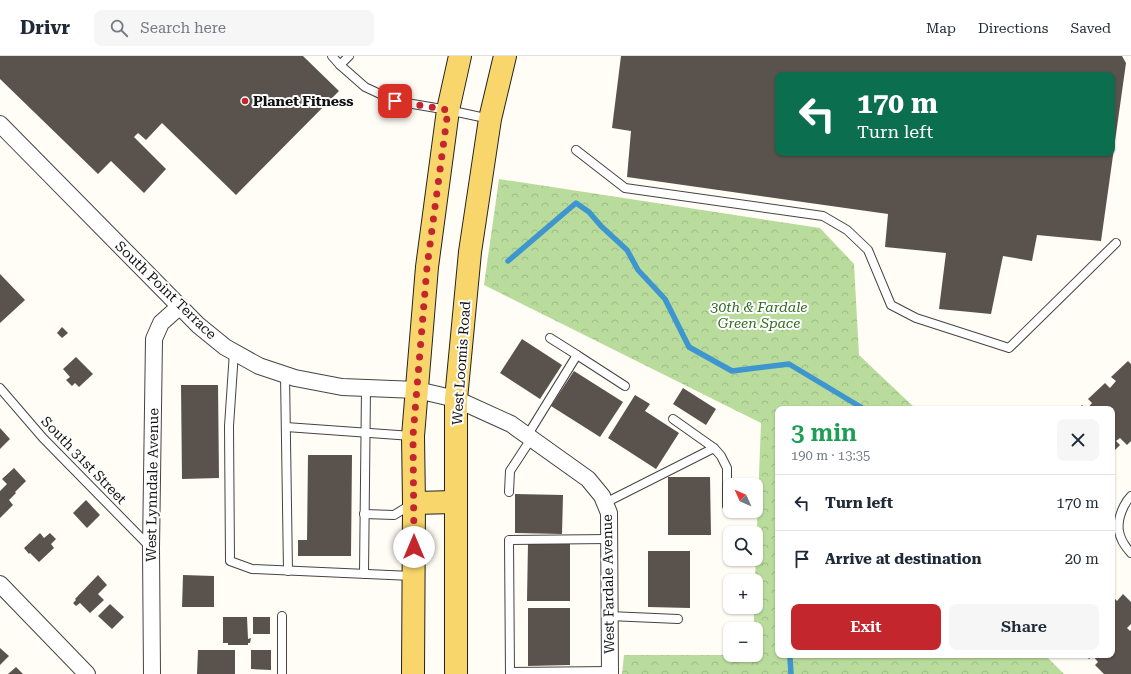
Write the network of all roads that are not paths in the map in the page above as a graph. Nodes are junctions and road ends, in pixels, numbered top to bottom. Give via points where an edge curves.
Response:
1 (332, 56) edge
2 (349, 56) edge
3 (460, 56) edge
4 (505, 56) edge
5 (340, 66) junction
6 (448, 110) junction
7 (490, 119) junction
8 (0, 124) edge
9 (576, 150) dead end
10 (1116, 243) dead end
11 (180, 306) junction
12 (550, 338) dead end
13 (234, 352) junction
14 (577, 355) junction
15 (285, 375) junction
16 (625, 386) dead end
17 (0, 388) edge
18 (366, 388) junction
19 (417, 390) junction
20 (456, 399) junction
21 (673, 419) dead end
22 (286, 427) junction
23 (365, 432) junction
24 (413, 436) junction
25 (529, 437) junction
26 (714, 448) junction
27 (727, 478) edge
28 (509, 492) dead end
29 (1131, 496) edge
30 (456, 502) junction
31 (414, 503) junction
32 (605, 504) junction
33 (364, 514) junction
34 (609, 539) junction
35 (151, 548) junction
36 (1131, 553) edge
37 (288, 571) junction
38 (364, 574) junction
39 (414, 576) junction
40 (0, 584) edge
41 (282, 616) dead end
42 (609, 616) junction
43 (678, 619) dead end
44 (510, 673) edge
45 (610, 673) edge
46 (87, 674) edge
47 (152, 674) edge
48 (282, 674) edge
49 (413, 674) edge
50 (456, 674) edge

1 - 5 lane
2 - 5 lane
3 - 6 main road
4 - 7 main road, West Loomis Road
5 - 6 lane via 365,87 395,101
6 - 7 lane
6 - 19 main road via 427,267
7 - 20 main road, West Loomis Road via 470,252
8 - 11 street, South Point Terrace
9 - 10 lane via 625,188 823,216 847,230 868,250 891,305 916,318 1009,348
11 - 13 street, South Point Terrace via 198,325
11 - 35 street, West Lynndale Avenue via 161,323 154,339
12 - 14 lane
13 - 15 street, South Point Terrace via 259,366
13 - 37 lane via 230,426 230,561 252,570
14 - 16 lane
14 - 25 lane
15 - 18 street, South Point Terrace via 342,387
15 - 22 lane
17 - 35 lane, South 31st Street via 43,438
18 - 19 street, South Point Terrace
18 - 23 lane
19 - 20 street, West Fardale Avenue
19 - 24 main road
20 - 25 street, West Fardale Avenue via 511,424
20 - 30 main road, West Loomis Road
21 - 26 lane
22 - 23 lane
22 - 37 lane
23 - 24 lane
23 - 33 lane
24 - 31 main road
25 - 28 lane via 510,471
25 - 32 street, West Fardale Avenue via 588,479 602,496
26 - 27 lane via 727,468
26 - 32 lane
29 - 36 lane via 1119,517 1119,532
30 - 31 main road
30 - 50 main road, West Loomis Road
31 - 33 lane via 394,515
31 - 39 main road
32 - 34 street, West Fardale Avenue via 609,513
33 - 38 lane
34 - 42 street, West Fardale Avenue
34 - 44 lane via 509,540
35 - 47 street, West Lynndale Avenue
37 - 38 lane
38 - 39 lane
39 - 49 main road
40 - 46 street
41 - 48 lane
42 - 43 lane
42 - 45 street, West Fardale Avenue
44 - 45 lane

